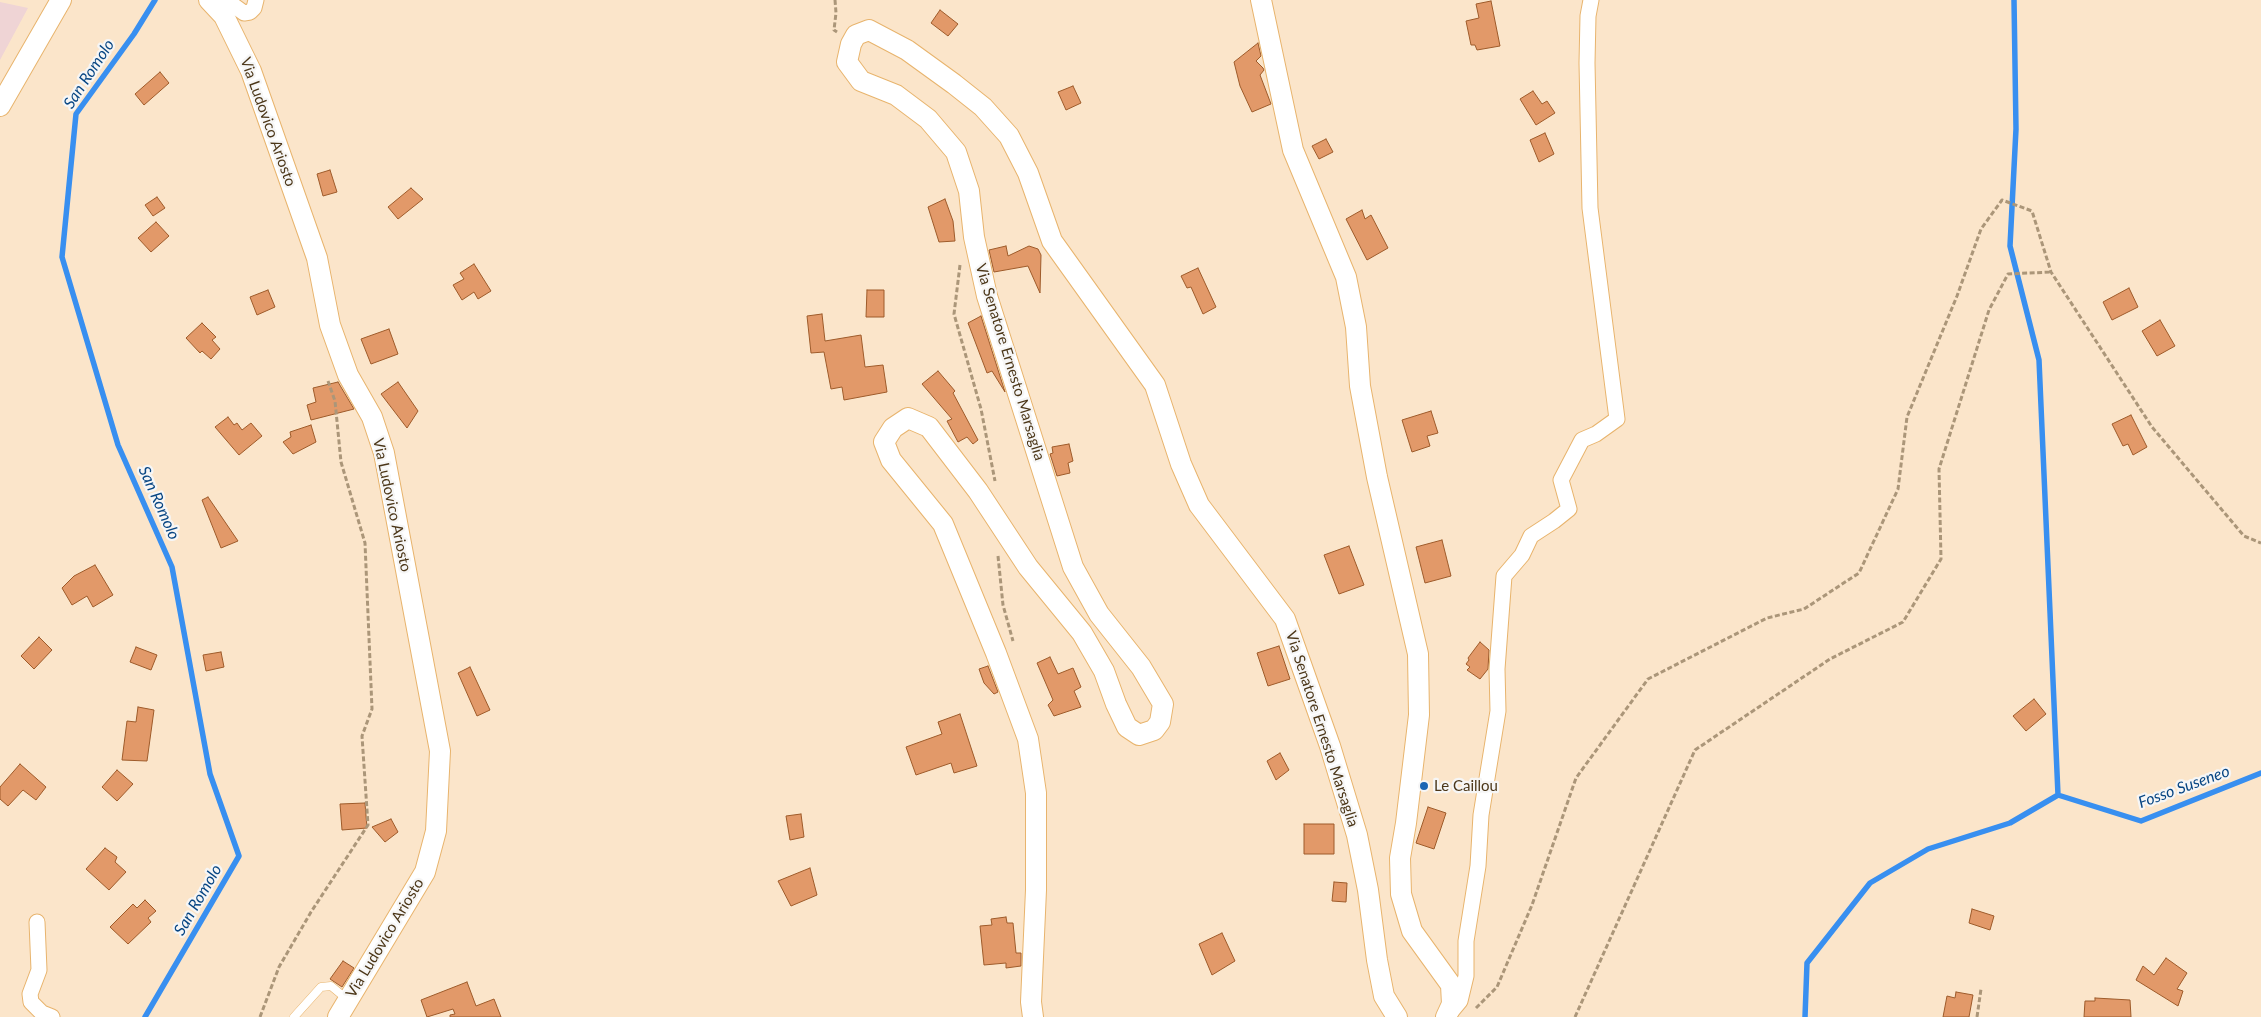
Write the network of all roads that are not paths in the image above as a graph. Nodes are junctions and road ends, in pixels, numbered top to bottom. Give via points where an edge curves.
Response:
1 (61, 0) edge
2 (209, 0) edge
3 (226, 0) edge
4 (256, 0) edge
5 (1261, 0) edge
6 (1591, 0) edge
7 (0, 106) edge
8 (37, 922) dead end
9 (348, 1000) junction
10 (52, 1017) edge
11 (294, 1017) edge
12 (338, 1017) edge
13 (1033, 1017) edge
14 (1397, 1017) edge
15 (1447, 1017) edge

1 - 7 street
2 - 9 street, Via Ludovico Ariosto via 224,16 251,71 317,258 330,325 348,376 372,417 384,453 440,751 436,831 424,872
3 - 4 street via 244,13 254,8
5 - 15 street via 1293,150 1346,277 1356,327 1360,386 1377,477 1418,654 1419,715 1400,858 1401,894 1412,931 1451,985 1452,1004
6 - 15 street via 1587,63 1590,208 1617,419 1582,440 1561,480 1569,509 1531,536 1522,555 1504,576 1497,668 1498,711 1480,815 1478,866 1466,941 1466,976 1460,1001
8 - 10 street via 38,970 30,994 31,1002 42,1013
9 - 11 lane via 331,986 321,987
9 - 12 street, Via Ludovico Ariosto
13 - 14 street, Via Senatore Ernesto Marsaglia via 1036,793 1028,739 943,524 891,460 884,442 894,428 908,418 929,427 981,496 1028,568 1082,633 1104,671 1127,727 1139,736 1154,730 1160,722 1162,704 1141,667 1098,614 1073,568 987,296 974,238 969,191 956,152 928,119 896,95 861,81 847,62 850,44 856,35 869,30 907,50 983,107 1008,136 1028,173 1052,241 1155,385 1181,464 1199,505 1285,619 1357,835 1384,996

